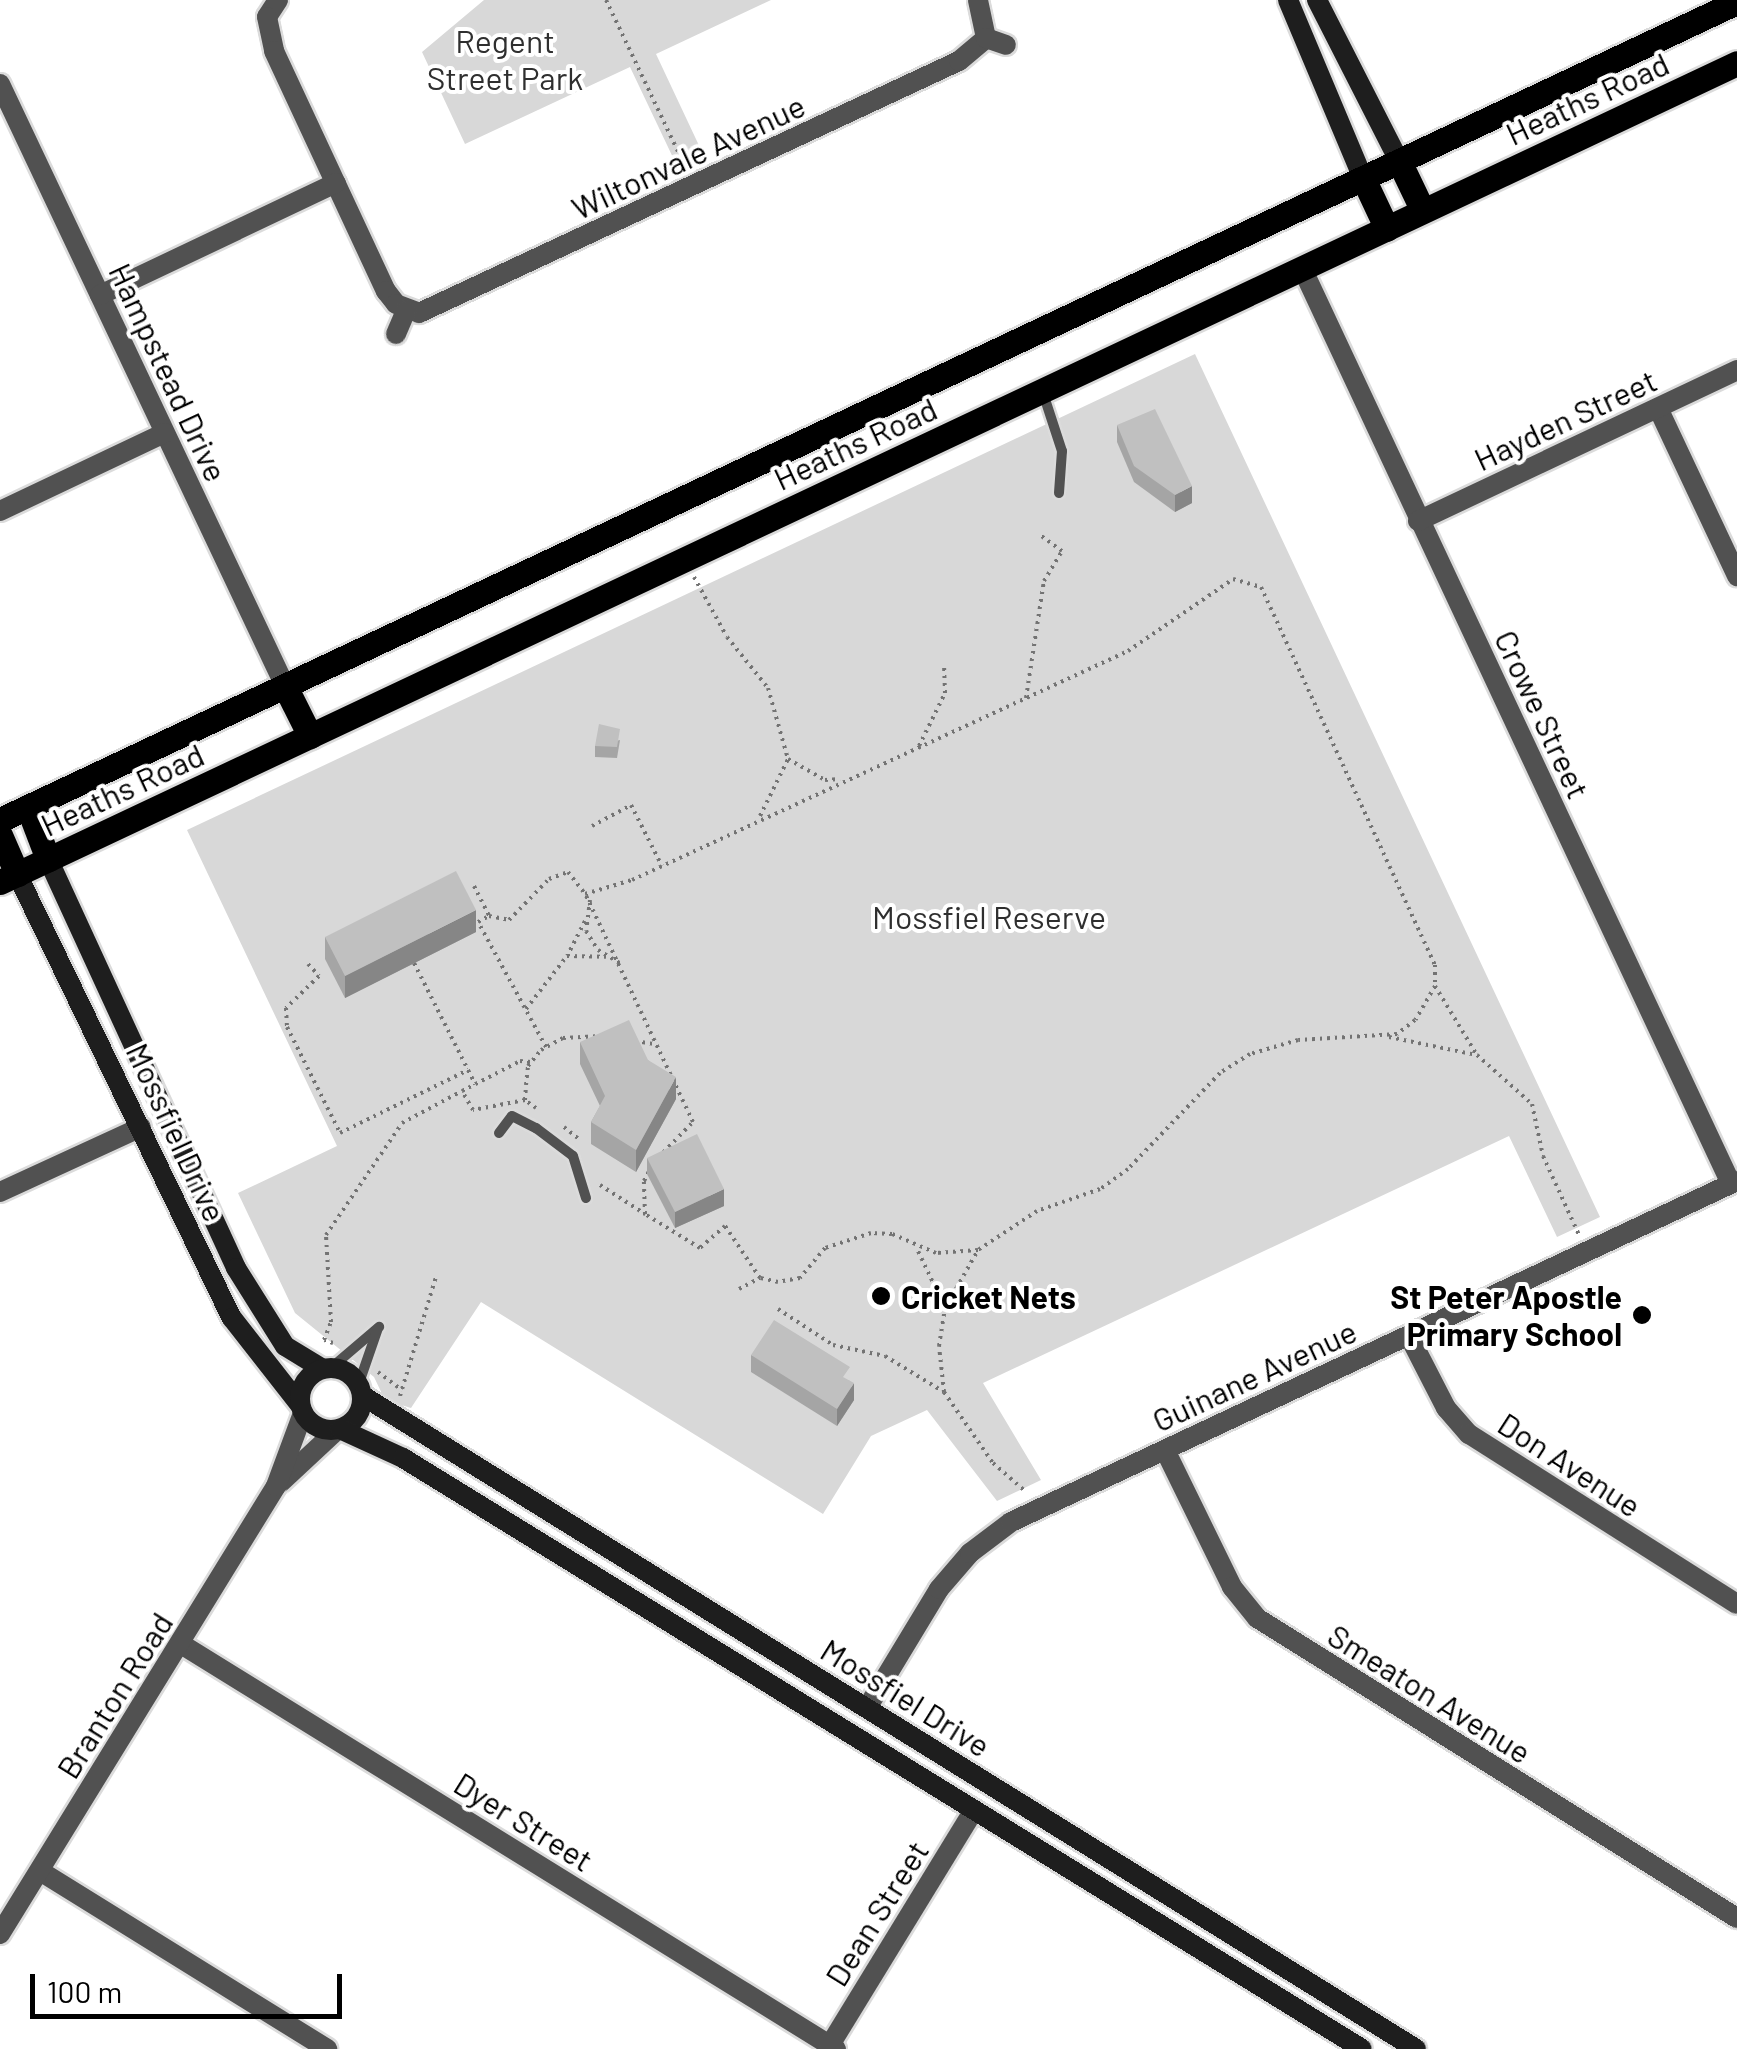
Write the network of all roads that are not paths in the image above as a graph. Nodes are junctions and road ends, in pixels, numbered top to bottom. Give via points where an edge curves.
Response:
1 (978, 0) edge
2 (1288, 0) edge
3 (1317, 0) edge
4 (1737, 2) edge
5 (266, 11) edge
6 (1737, 63) edge
7 (0, 84) edge
8 (1399, 162) junction
9 (1363, 178) junction
10 (336, 184) junction
11 (1423, 211) junction
12 (1387, 228) junction
13 (1302, 268) junction
14 (100, 296) junction
15 (406, 311) junction
16 (396, 334) dead end
17 (1737, 370) edge
18 (1042, 391) junction
19 (1658, 408) junction
20 (164, 433) junction
21 (1059, 493) dead end
22 (0, 511) edge
23 (1418, 521) junction
24 (1737, 576) edge
25 (285, 686) junction
26 (310, 736) junction
27 (28, 807) junction
28 (0, 820) edge
29 (0, 835) edge
30 (48, 860) junction
31 (8, 878) edge
32 (165, 1115) junction
33 (142, 1126) junction
34 (498, 1132) dead end
35 (1734, 1183) edge
36 (0, 1192) edge
37 (586, 1198) dead end
38 (1409, 1336) junction
39 (327, 1368) junction
40 (366, 1383) junction
41 (302, 1409) junction
42 (338, 1430) junction
43 (1165, 1450) junction
44 (276, 1486) junction
45 (1737, 1604) edge
46 (181, 1644) junction
47 (867, 1708) junction
48 (972, 1813) junction
49 (40, 1871) junction
50 (1737, 1918) edge
51 (0, 1934) edge
52 (833, 2047) edge
53 (327, 2049) edge
54 (1362, 2049) edge
55 (1416, 2049) edge

1 - 15 street, Wiltonvale Avenue via 996,41 959,62 430,310
2 - 9 street
3 - 8 street
4 - 8 main road, Heaths Road
5 - 10 street via 274,51
6 - 11 main road, Heaths Road
7 - 14 street, Hampstead Drive
8 - 9 main road, Heaths Road
8 - 11 main road
9 - 12 main road
9 - 25 main road, Heaths Road
10 - 14 street
10 - 15 street via 386,291
11 - 12 main road, Heaths Road
12 - 13 main road, Heaths Road
13 - 18 main road, Heaths Road
13 - 23 street, Crowe Street
14 - 20 street, Hampstead Drive
15 - 16 street
17 - 19 street, Hayden Street
18 - 21 lane via 1062,451
18 - 26 main road, Heaths Road
19 - 23 street, Hayden Street
19 - 24 street
20 - 22 street
20 - 25 street, Hampstead Drive
23 - 35 street, Crowe Street
25 - 26 main road
25 - 27 main road, Heaths Road
26 - 30 main road, Heaths Road
27 - 28 main road, Heaths Road
27 - 30 main road
29 - 31 main road
30 - 31 main road, Heaths Road
30 - 32 street, Mossfiel Drive
31 - 33 street, Mossfiel Drive
32 - 33 street
32 - 39 street, Mossfiel Drive via 262,1315 300,1360
33 - 36 street
33 - 41 street, Mossfiel Drive via 242,1337
34 - 37 lane via 512,1116 536,1128 573,1156
35 - 38 street, Guinane Avenue
38 - 43 street, Guinane Avenue
38 - 45 street, Don Avenue via 1446,1408 1469,1434
39 - 40 street
39 - 40 lane via 379,1327
39 - 41 street via 306,1379
40 - 42 street via 357,1416
40 - 47 street, Mossfiel Drive
41 - 42 street via 317,1427
41 - 44 street, Branton Road
42 - 44 street, Branton Road
42 - 48 street, Mossfiel Drive via 402,1458
43 - 47 street, Guinane Avenue via 1048,1505 970,1553 939,1589
43 - 50 street, Smeaton Avenue via 1232,1587 1257,1618
44 - 46 street, Branton Road
46 - 49 street, Branton Road
46 - 52 street, Dyer Street
47 - 55 street, Mossfiel Drive
48 - 52 street, Dean Street
48 - 54 street, Mossfiel Drive
49 - 51 street, Branton Road
49 - 53 street

